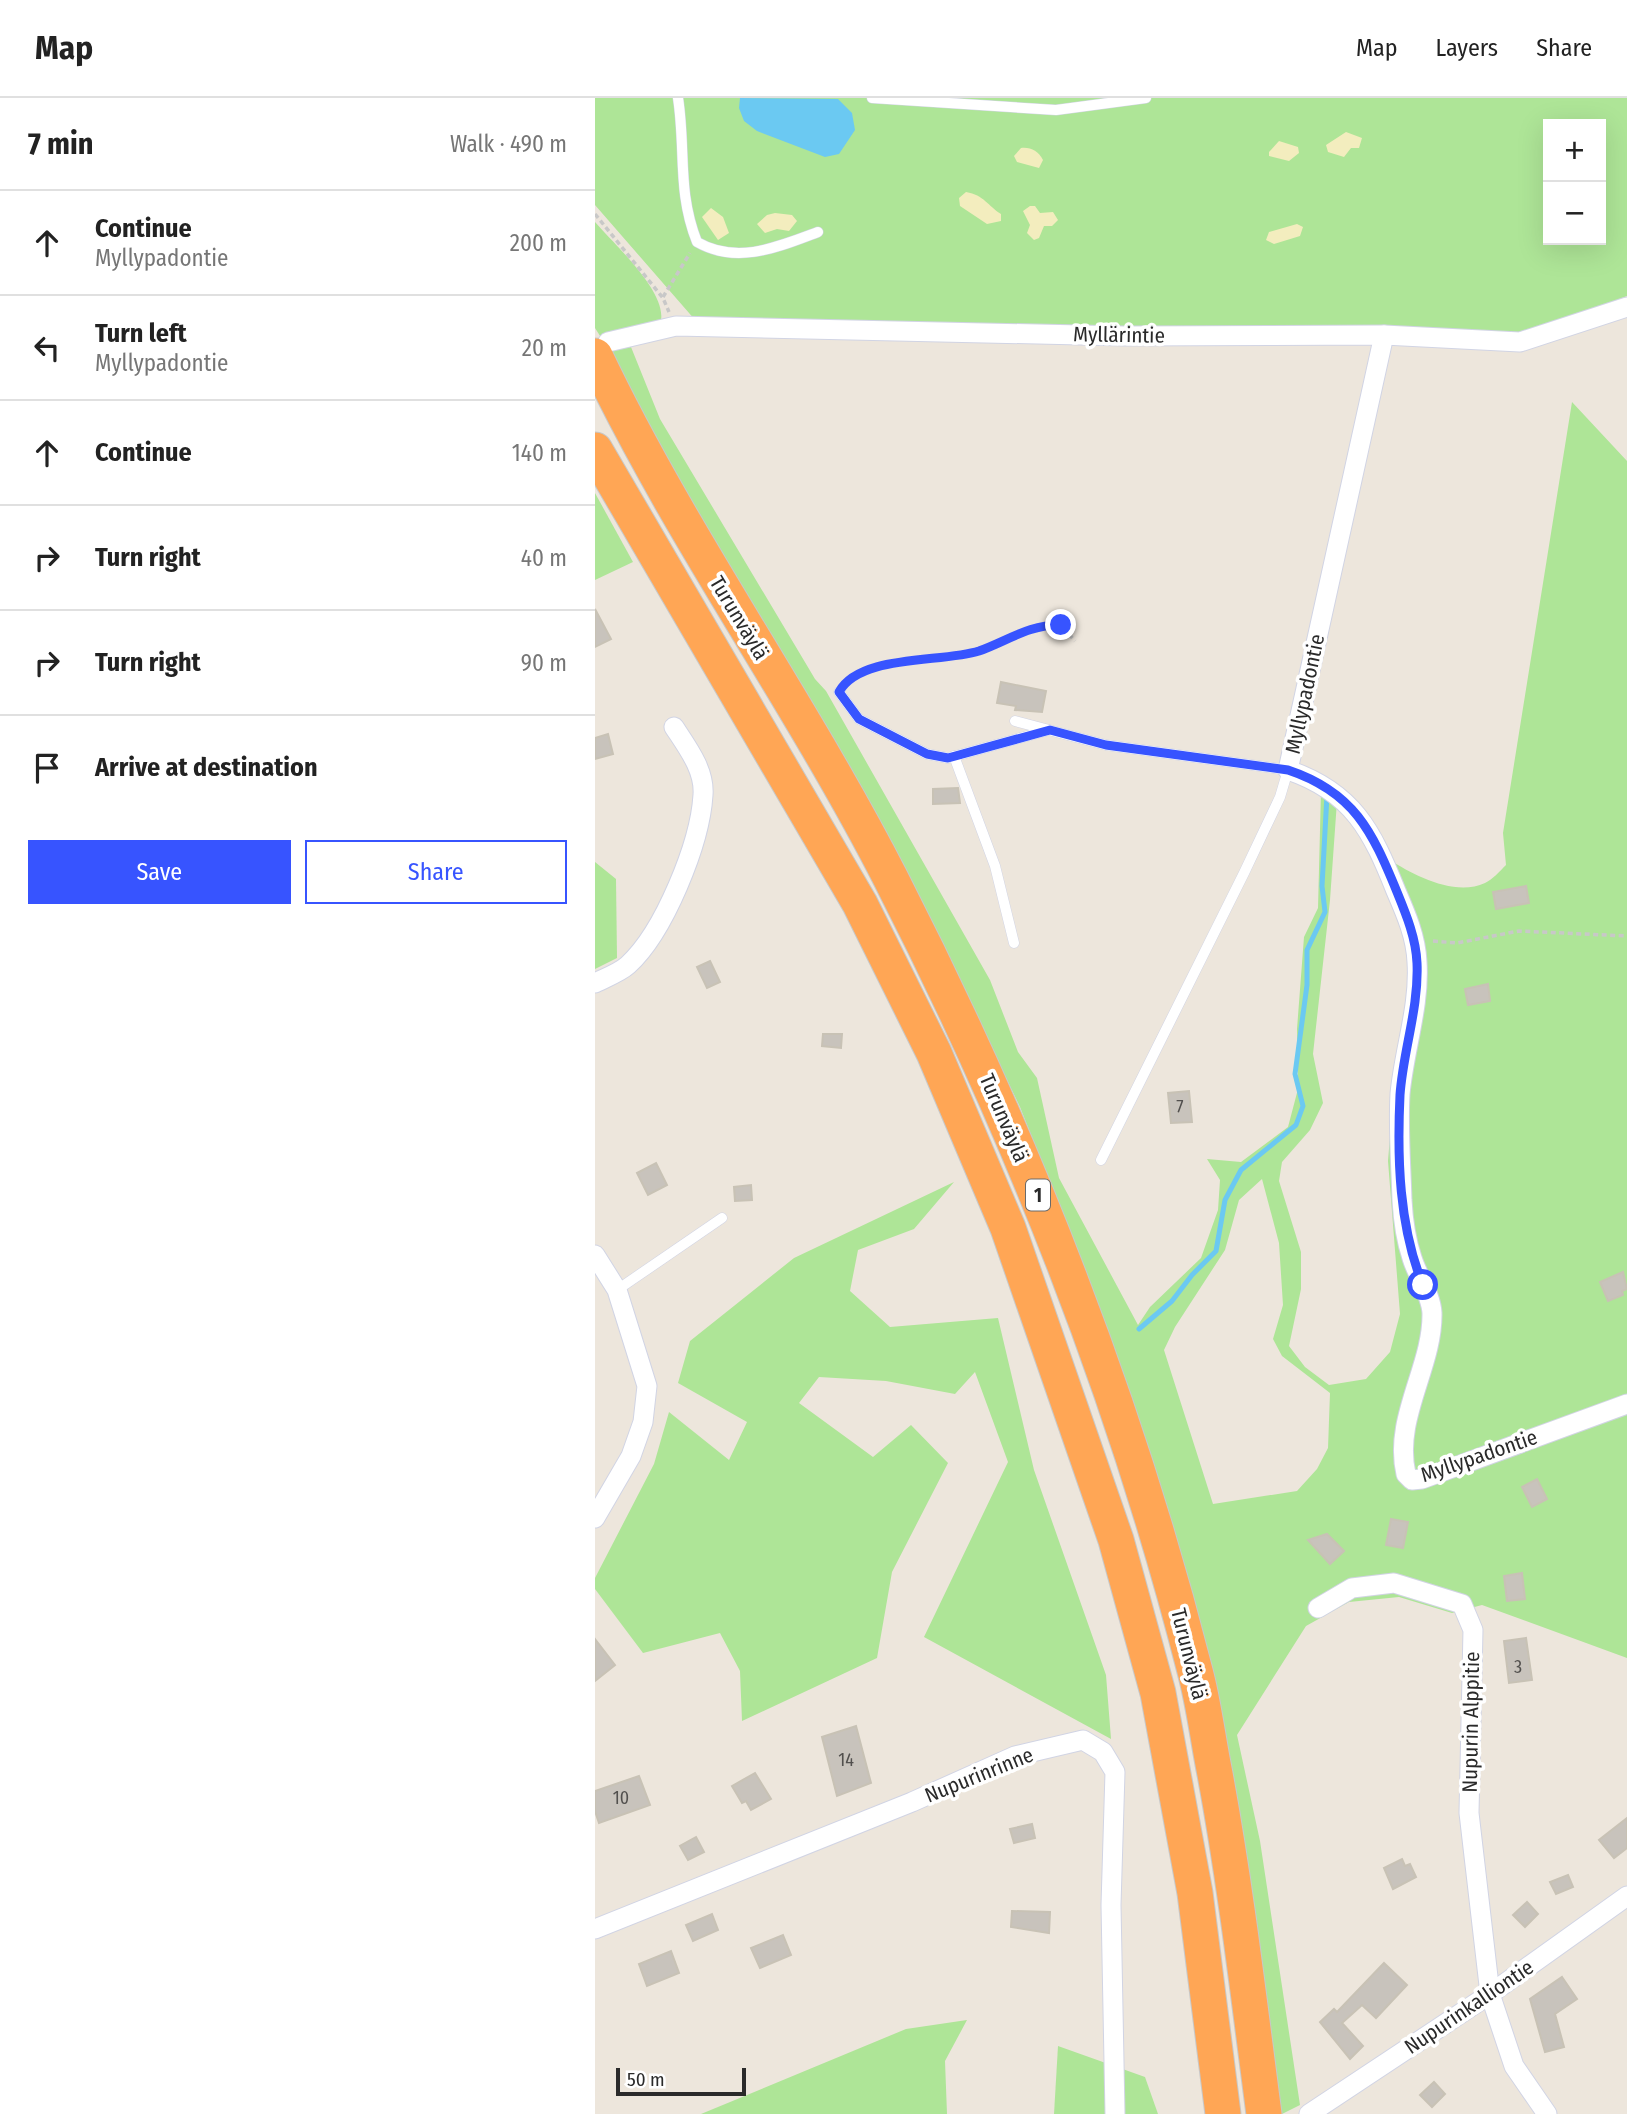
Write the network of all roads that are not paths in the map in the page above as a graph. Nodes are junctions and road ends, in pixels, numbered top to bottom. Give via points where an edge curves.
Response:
1 (678, 98) edge
2 (872, 98) edge
3 (1146, 98) edge
4 (818, 232) dead end
5 (1627, 307) edge
6 (1384, 335) junction
7 (601, 349) edge
8 (595, 450) edge
9 (839, 692) road end
10 (1015, 721) dead end
11 (674, 727) dead end
12 (1050, 730) junction
13 (954, 756) junction
14 (1288, 770) junction
15 (1014, 943) dead end
16 (595, 983) edge
17 (1101, 1160) dead end
18 (722, 1218) dead end
19 (595, 1255) edge
20 (617, 1290) junction
21 (1627, 1404) edge
22 (595, 1518) edge
23 (1318, 1608) dead end
24 (1627, 1896) edge
25 (595, 1929) edge
26 (1490, 1994) junction
27 (1115, 2114) edge
28 (1223, 2114) edge
29 (1264, 2114) edge
30 (1309, 2114) edge
31 (1547, 2114) edge

1 - 4 lane via 683,197 697,242 712,251 742,255
2 - 3 lane via 1056,110
5 - 6 street, Myllärintie via 1520,342
6 - 7 street, Myllärintie via 1124,336 676,326
6 - 14 street, Myllypadontie
7 - 29 highway, Turunväylä / 1 via 619,406 888,874 966,1029 1044,1210 1154,1525 1196,1675 1232,1868
8 - 28 highway, Turunväylä / 1 via 860,904 934,1053 1008,1228 1117,1540 1158,1693 1195,1893
9 - 13 lane via 859,719 927,754
10 - 12 lane
11 - 16 street via 694,757 703,793 692,844 649,939 627,966
12 - 13 lane
12 - 14 lane via 1106,745
13 - 15 lane via 995,866
14 - 17 lane via 1244,873
14 - 21 street, Myllypadontie via 1317,780 1338,795 1377,844 1413,940 1417,963 1400,1095 1402,1205 1412,1258 1432,1311 1406,1423 1406,1474 1412,1480 1422,1479
18 - 20 lane
19 - 20 street
20 - 22 street via 647,1386 643,1422 631,1456
23 - 26 street, Nupurin Alppitie via 1352,1588 1394,1583 1462,1604 1473,1630 1469,1813
24 - 26 street, Nupurinkalliontie
25 - 27 street, Nupurinrinne via 912,1802 1014,1756 1083,1740 1103,1752 1115,1772 1111,1905
26 - 30 street, Nupurinkalliontie
26 - 31 street, Nupurin Alppitie via 1514,2066

